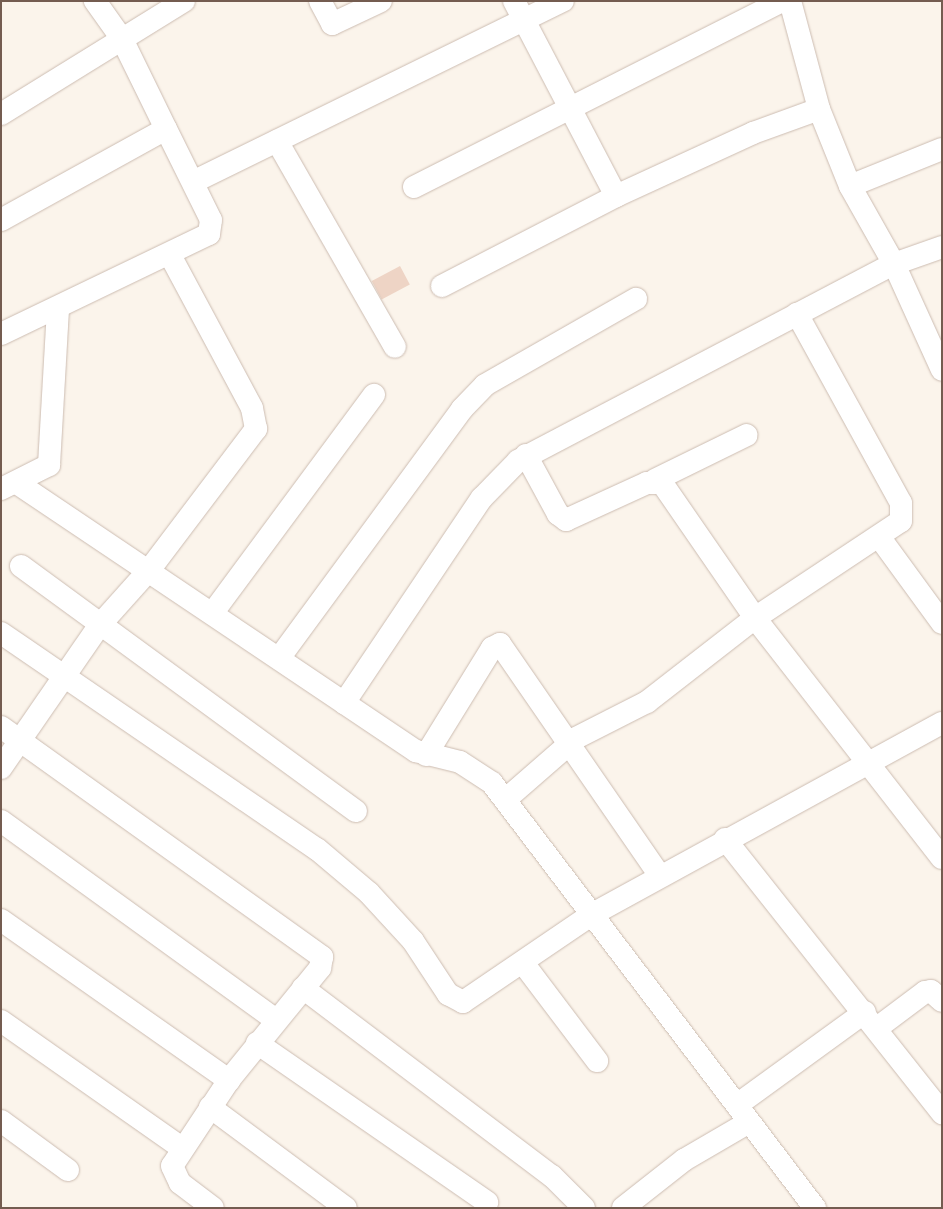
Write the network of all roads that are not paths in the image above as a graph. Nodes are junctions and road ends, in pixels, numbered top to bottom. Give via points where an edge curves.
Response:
1 (95, 1) edge
2 (184, 1) edge
3 (320, 1) edge
4 (381, 1) edge
5 (562, 1) edge
6 (783, 1) edge
7 (790, 1) edge
8 (518, 11) edge
9 (122, 39) junction
10 (818, 109) junction
11 (571, 110) junction
12 (1, 114) edge
13 (166, 129) junction
14 (277, 141) junction
15 (942, 149) edge
16 (193, 182) junction
17 (850, 186) junction
18 (414, 187) dead end
19 (616, 196) junction
20 (1, 220) edge
21 (942, 247) edge
22 (170, 255) junction
23 (894, 264) junction
24 (442, 286) dead end
25 (636, 299) dead end
26 (58, 308) junction
27 (797, 314) junction
28 (1, 334) edge
29 (936, 341) edge
30 (396, 347) dead end
31 (942, 370) edge
32 (374, 395) dead end
33 (747, 435) dead end
34 (526, 455) junction
35 (654, 480) junction
36 (9, 486) edge
37 (880, 538) junction
38 (21, 566) dead end
39 (150, 569) junction
40 (214, 612) junction
41 (755, 618) junction
42 (942, 623) edge
43 (99, 626) junction
44 (1, 633) edge
45 (280, 657) junction
46 (63, 679) junction
47 (344, 703) junction
48 (942, 723) edge
49 (1, 727) edge
50 (20, 741) junction
51 (570, 743) junction
52 (426, 755) junction
53 (864, 764) junction
54 (1, 768) edge
55 (505, 800) junction
56 (356, 811) dead end
57 (1, 821) edge
58 (725, 839) junction
59 (942, 858) edge
60 (660, 876) junction
61 (591, 915) junction
62 (1, 920) edge
63 (523, 963) junction
64 (303, 988) junction
65 (942, 1001) edge
66 (276, 1020) junction
67 (871, 1020) junction
68 (1, 1021) edge
69 (257, 1043) junction
70 (597, 1061) dead end
71 (229, 1080) junction
72 (210, 1107) junction
73 (743, 1113) junction
74 (942, 1113) edge
75 (1, 1121) edge
76 (182, 1148) junction
77 (68, 1170) dead end
78 (487, 1202) dead end
79 (213, 1208) edge
80 (346, 1208) edge
81 (584, 1208) edge
82 (623, 1208) edge
83 (815, 1208) edge

1 - 9 street
2 - 9 street
3 - 4 street via 332,24
5 - 8 street
6 - 11 street
7 - 10 street
8 - 11 street
8 - 14 street
9 - 12 street
9 - 13 street
10 - 17 street
10 - 19 street via 753,133
11 - 18 street
11 - 19 street
13 - 16 street
13 - 20 street
14 - 16 street
14 - 30 street
15 - 17 street
16 - 22 street via 212,227 202,240
17 - 23 street
19 - 24 street
21 - 23 street
22 - 26 street
22 - 39 street via 252,408 256,424 250,439
23 - 27 street
23 - 29 street
25 - 45 street via 485,385 462,409
26 - 28 street
26 - 36 street via 52,456 41,472
27 - 34 street
27 - 37 street via 901,504 901,521
29 - 31 street
32 - 40 street
33 - 35 street
34 - 35 street via 558,514 566,520
34 - 47 street via 482,498
35 - 41 street via 667,488
36 - 39 street
37 - 41 street
37 - 42 street
38 - 43 street
39 - 40 street
39 - 43 street
40 - 45 street
41 - 51 street via 647,702
41 - 53 street
43 - 46 street
43 - 56 street
44 - 46 street
45 - 47 street
46 - 50 street
46 - 63 street via 317,849 369,893 412,941 456,1000 471,997
47 - 52 street
48 - 53 street
49 - 50 street
50 - 54 street
50 - 64 street via 318,953 322,963
51 - 52 street via 504,647 496,644
51 - 55 street
51 - 60 street
52 - 55 street via 477,770
53 - 58 street
53 - 59 street
55 - 61 street
57 - 66 street
58 - 60 street
58 - 67 street
60 - 61 street
61 - 63 street
61 - 73 street
62 - 71 street
63 - 70 street
64 - 66 street
64 - 81 street via 552,1176
65 - 67 street via 931,991 924,992
66 - 69 street
67 - 73 street
67 - 74 street
68 - 76 street
69 - 71 street
69 - 78 street
71 - 72 street
72 - 76 street
72 - 80 street
73 - 82 street
73 - 83 street
75 - 77 street
76 - 79 street via 172,1174

